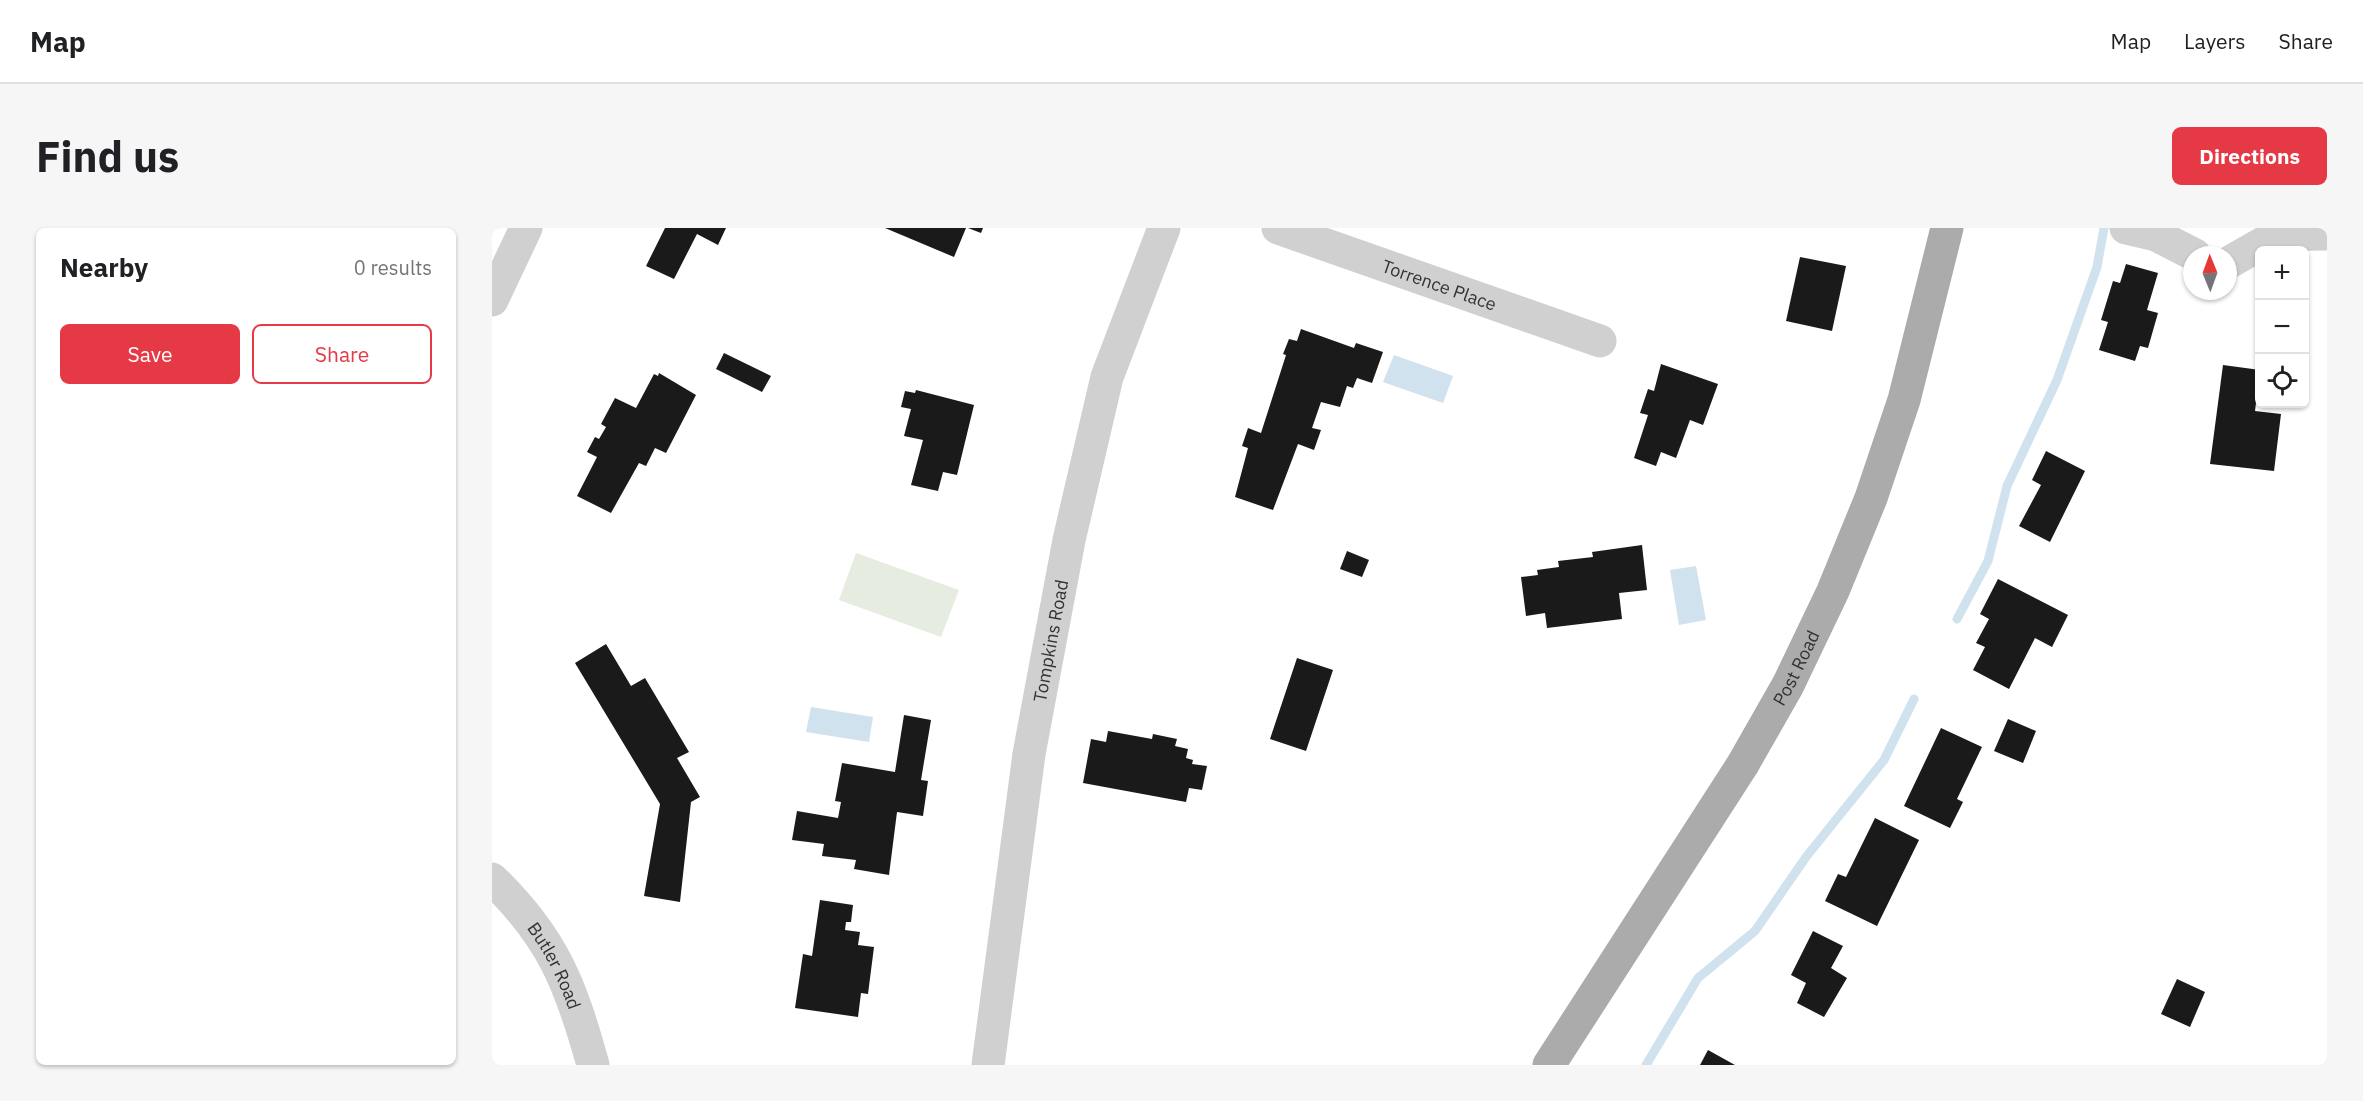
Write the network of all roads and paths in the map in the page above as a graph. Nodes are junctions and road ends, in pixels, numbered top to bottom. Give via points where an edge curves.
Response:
1 (526, 228) edge
2 (1164, 228) edge
3 (1278, 228) edge
4 (1947, 228) edge
5 (2126, 228) edge
6 (2327, 234) edge
7 (2183, 249) edge
8 (2237, 258) edge
9 (492, 300) edge
10 (1600, 341) dead end
11 (492, 879) edge
12 (593, 1065) edge
13 (988, 1065) edge
14 (1549, 1065) edge

1 - 9 street
2 - 13 street, Tompkins Road via 1107,377 1069,540 1029,754
3 - 10 street, Torrence Place
4 - 14 main road, Post Road via 1904,400 1871,498 1821,618 1743,764
5 - 7 street via 2156,235
6 - 8 street via 2277,235
11 - 12 street, Butler Road via 516,902 562,970

